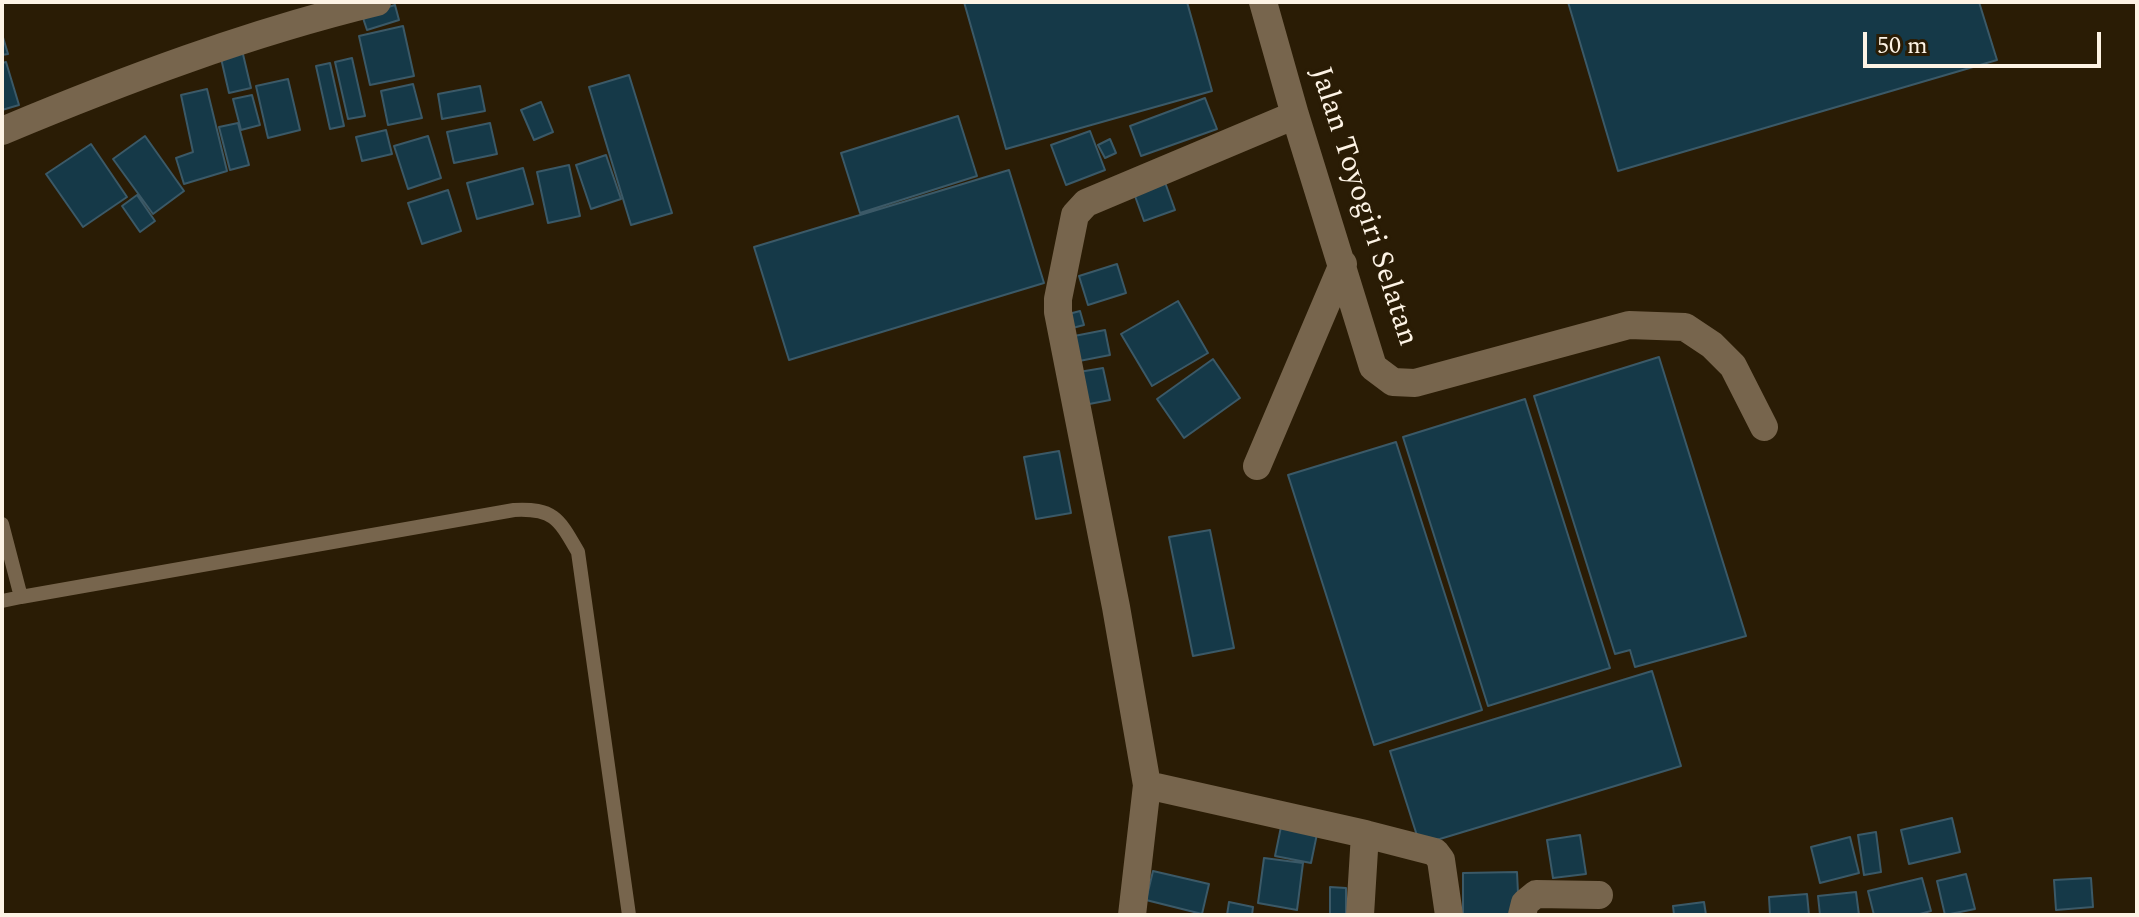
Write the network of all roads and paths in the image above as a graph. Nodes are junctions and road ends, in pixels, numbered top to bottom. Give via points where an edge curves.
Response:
1 (377, 2) edge
2 (1263, 2) edge
3 (1295, 115) junction
4 (2, 131) edge
5 (1343, 264) junction
6 (1764, 427) dead end
7 (1257, 466) dead end
8 (2, 524) edge
9 (21, 597) junction
10 (2, 601) edge
11 (1147, 785) junction
12 (1365, 834) junction
13 (1599, 895) dead end
14 (629, 915) edge
15 (1132, 915) edge
16 (1360, 915) edge
17 (1449, 915) edge
18 (1522, 915) edge

1 - 4 street via 318,16 101,89
2 - 3 street, Jalan Toyogiri Selatan
3 - 5 street, Jalan Toyogiri Selatan
3 - 11 street via 1086,203 1075,215 1058,312
5 - 6 street, Jalan Toyogiri Selatan via 1373,367 1393,382 1415,383 1629,325 1685,327 1733,366
5 - 7 street
8 - 9 lane
9 - 10 lane
9 - 14 lane via 514,510 538,509 559,519 578,552
11 - 12 street
11 - 15 street
12 - 16 street
12 - 17 street via 1435,852 1441,860
13 - 18 street via 1536,894 1525,903

